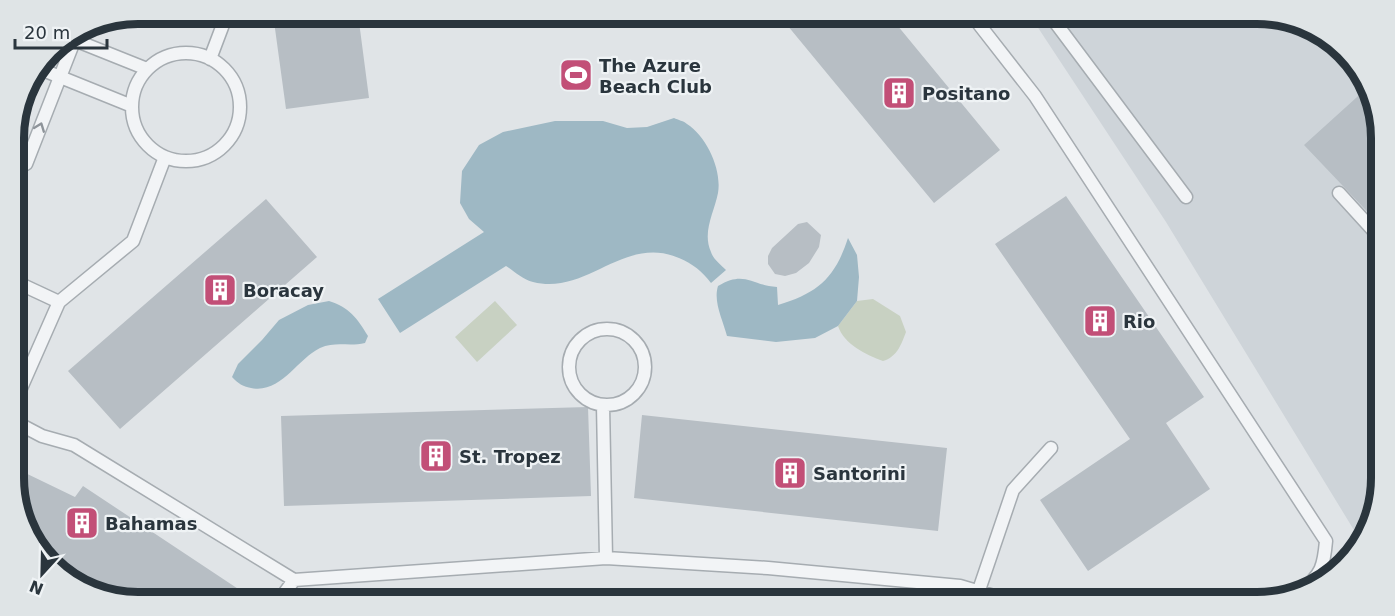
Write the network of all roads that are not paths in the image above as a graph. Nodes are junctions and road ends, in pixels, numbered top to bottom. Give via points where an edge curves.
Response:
1 (223, 24) edge
2 (979, 24) edge
3 (1056, 24) edge
4 (80, 39) edge
5 (70, 46) edge
6 (210, 59) junction
7 (147, 69) junction
8 (45, 71) edge
9 (60, 78) junction
10 (132, 106) junction
11 (165, 157) junction
12 (24, 165) edge
13 (1340, 193) dead end
14 (1186, 196) dead end
15 (1371, 228) edge
16 (24, 286) edge
17 (59, 302) junction
18 (24, 381) edge
19 (603, 405) junction
20 (24, 427) edge
21 (1051, 448) dead end
22 (606, 558) junction
23 (1316, 576) edge
24 (294, 580) junction
25 (979, 590) junction
26 (285, 592) edge
27 (985, 592) edge

1 - 6 lane
2 - 23 lane via 1035,96 1326,541 1324,566
3 - 14 lane
4 - 7 lane
5 - 9 lane
6 - 7 lane via 177,54 160,59
6 - 11 lane via 235,82 241,114 236,130 213,155 181,162
7 - 10 lane via 136,86
8 - 9 lane
9 - 10 lane
12 -> 9 lane
10 - 11 lane via 140,136
11 - 17 lane via 133,241
13 - 15 lane
16 - 17 lane
17 - 18 lane
19 - 19 lane via 623,402 638,389 645,370 642,351 629,335 610,328 590,331 575,344 568,363 571,383 584,398
19 - 22 lane
20 - 24 lane via 74,445
21 - 25 lane via 1013,490
22 - 24 lane
22 - 25 lane via 768,568
24 - 26 lane
25 - 27 lane

